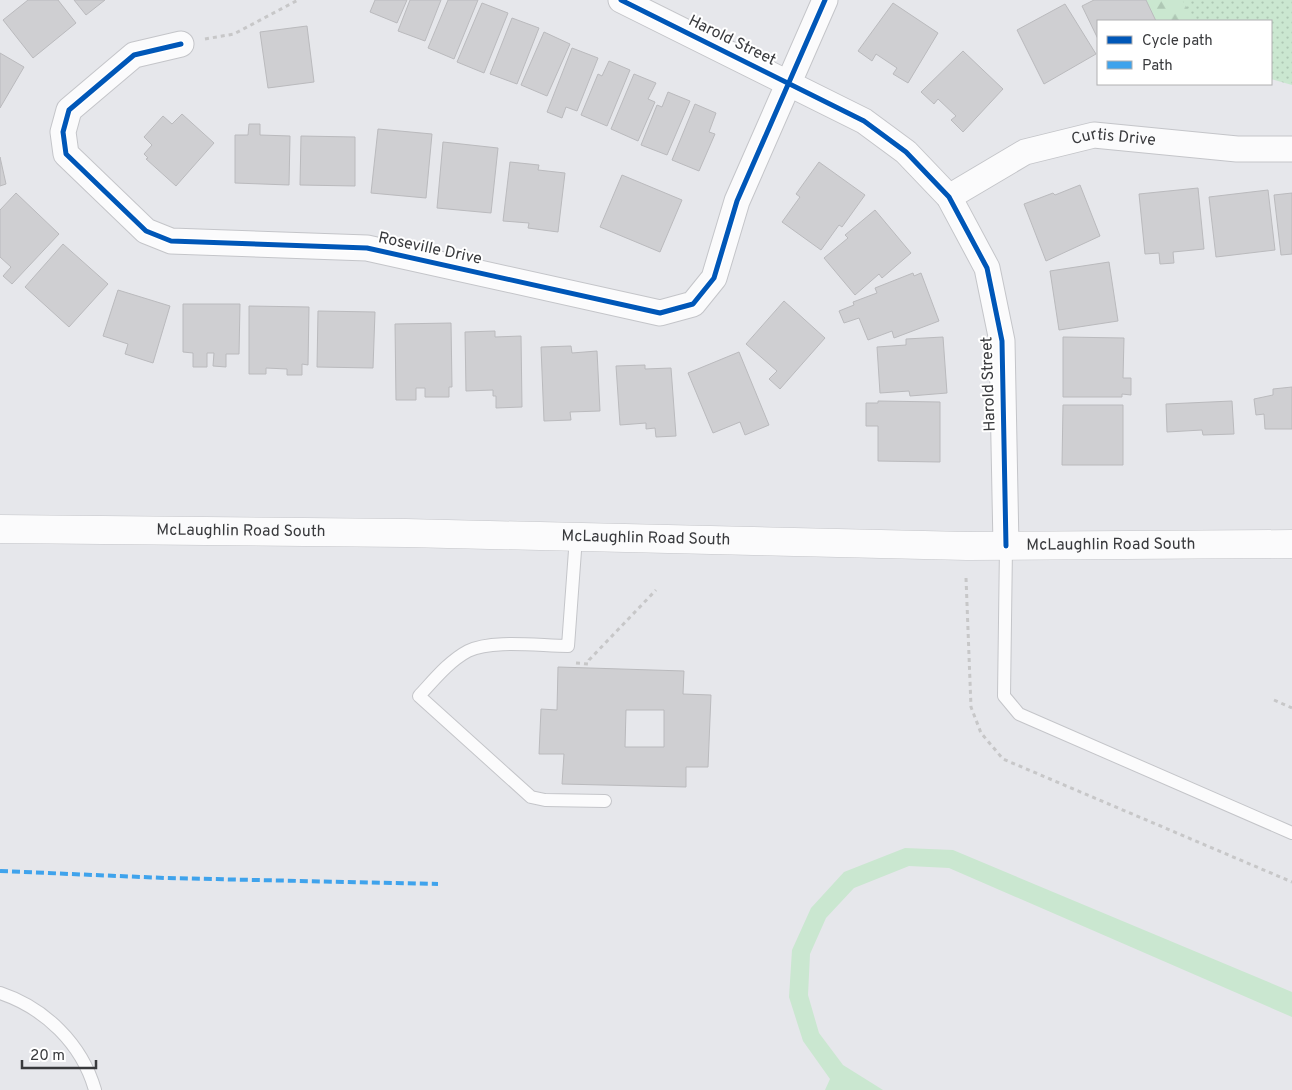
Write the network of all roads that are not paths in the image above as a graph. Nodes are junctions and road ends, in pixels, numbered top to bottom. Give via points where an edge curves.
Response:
1 (621, 0) edge
2 (825, 0) edge
3 (181, 44) road end
4 (790, 83) junction
5 (1292, 148) edge
6 (948, 196) junction
7 (0, 529) edge
8 (576, 537) junction
9 (1292, 544) edge
10 (1006, 546) junction
11 (605, 801) dead end
12 (1292, 833) edge
13 (0, 993) edge
14 (95, 1090) edge

1 - 4 street, Harold Street
2 - 4 street, Roseville Drive
3 - 4 street, Roseville Drive via 134,55 69,110 63,132 66,154 146,231 172,241 367,248 660,312 693,304 714,278 737,200
4 - 6 street, Harold Street via 864,121 906,152
5 - 6 street, Curtis Drive via 1237,149 1094,135 1025,152
6 - 10 street, Harold Street via 987,268 1002,341
7 - 8 main road, McLaughlin Road South
8 - 10 main road, McLaughlin Road South
8 - 11 lane via 568,646 489,645 474,648 456,659 419,696 531,797
9 - 10 main road, McLaughlin Road South
10 - 12 lane via 1004,696 1013,708 1019,714
13 - 14 lane via 21,1000 50,1020 71,1042 90,1070

